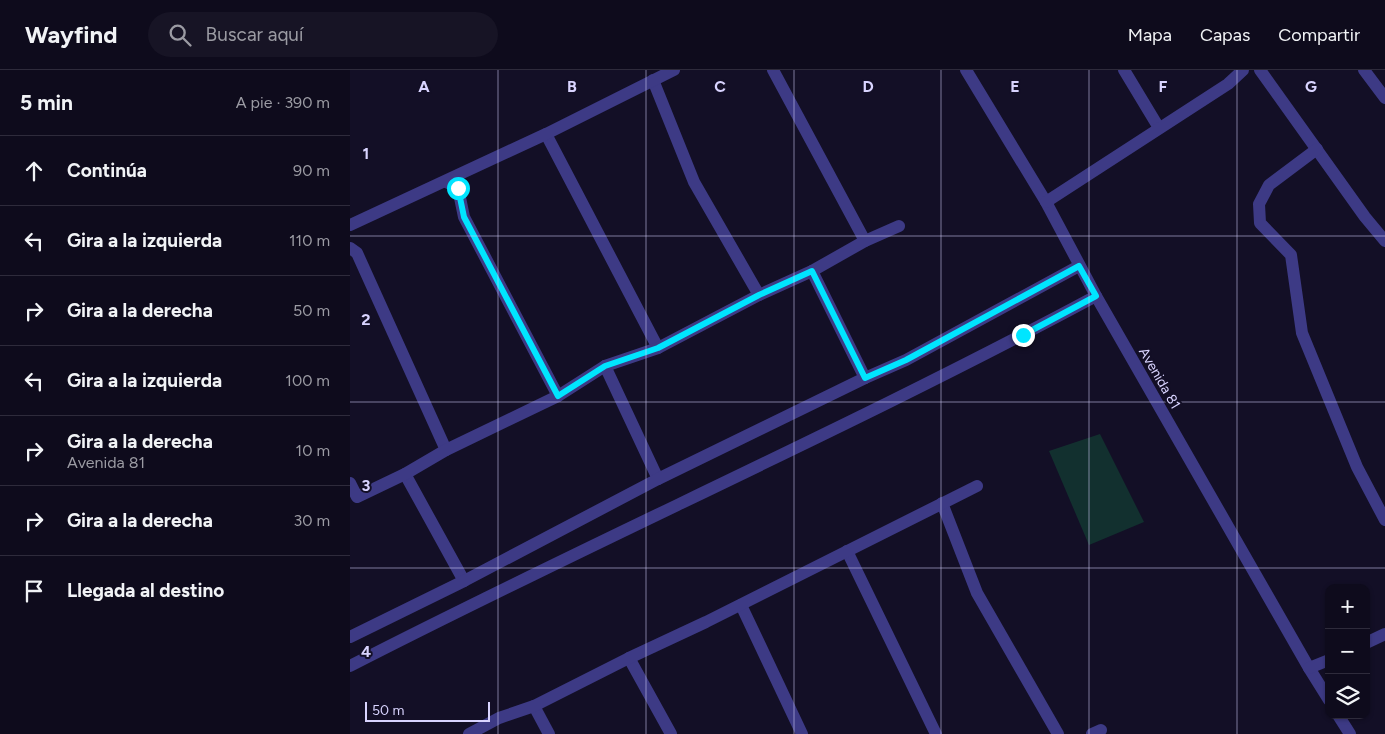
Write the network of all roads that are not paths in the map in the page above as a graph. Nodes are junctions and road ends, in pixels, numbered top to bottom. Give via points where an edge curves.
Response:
1 (674, 70) edge
2 (773, 70) edge
3 (966, 70) edge
4 (1124, 70) edge
5 (1243, 70) edge
6 (1260, 70) edge
7 (1364, 70) edge
8 (653, 80) junction
9 (1385, 98) edge
10 (1159, 128) junction
11 (546, 134) junction
12 (1317, 149) junction
13 (446, 182) junction
14 (1046, 202) junction
15 (350, 225) edge
16 (899, 226) dead end
17 (865, 241) junction
18 (1385, 241) edge
19 (350, 248) edge
20 (1079, 266) junction
21 (812, 271) junction
22 (759, 295) junction
23 (1096, 296) junction
24 (658, 348) junction
25 (605, 366) junction
26 (865, 378) junction
27 (558, 396) junction
28 (446, 450) junction
29 (404, 474) junction
30 (658, 479) junction
31 (350, 483) edge
32 (977, 486) dead end
33 (942, 503) junction
34 (1385, 520) edge
35 (847, 551) junction
36 (464, 581) junction
37 (741, 605) junction
38 (1385, 634) edge
39 (350, 637) edge
40 (1370, 640) edge
41 (629, 658) junction
42 (1325, 662) edge
43 (350, 666) edge
44 (1309, 668) junction
45 (1325, 694) edge
46 (534, 706) junction
47 (1341, 719) edge
48 (469, 734) edge
49 (549, 734) edge
50 (671, 734) edge
51 (802, 734) edge
52 (936, 734) edge
53 (1058, 734) edge
54 (1350, 734) edge

1 - 8 street
2 - 17 street
3 - 14 street, Avenida 81
4 - 10 street
5 - 10 street via 1228,84
6 - 12 street
7 - 9 street
8 - 11 street
8 - 22 street via 694,182
10 - 14 street
11 - 13 street
11 - 24 street
12 - 18 street
12 - 34 street via 1270,185 1259,204 1260,223 1292,255 1302,333 1357,467
13 - 15 street
13 - 27 street via 458,188 464,217
14 - 20 street, Avenida 81
16 - 17 street
17 - 21 street
19 - 28 street via 358,253
20 - 23 street, Avenida 81
20 - 26 street via 906,360
21 - 22 street
21 - 26 street
22 - 24 street
23 - 43 street via 826,433 446,616
23 - 44 street, Avenida 81
24 - 25 street
25 - 27 street
25 - 30 street
26 - 30 street
27 - 28 street
28 - 29 street
29 - 31 street via 358,497
29 - 36 street
30 - 36 street
32 - 33 street
33 - 35 street
33 - 53 street via 977,593
35 - 37 street
35 - 52 street
36 - 39 street
37 - 41 street
37 - 51 street
38 - 40 street
41 - 46 street
41 - 50 street
42 - 44 street
44 - 45 street, Avenida 81
46 - 48 street via 499,718
46 - 49 street
47 - 54 street

